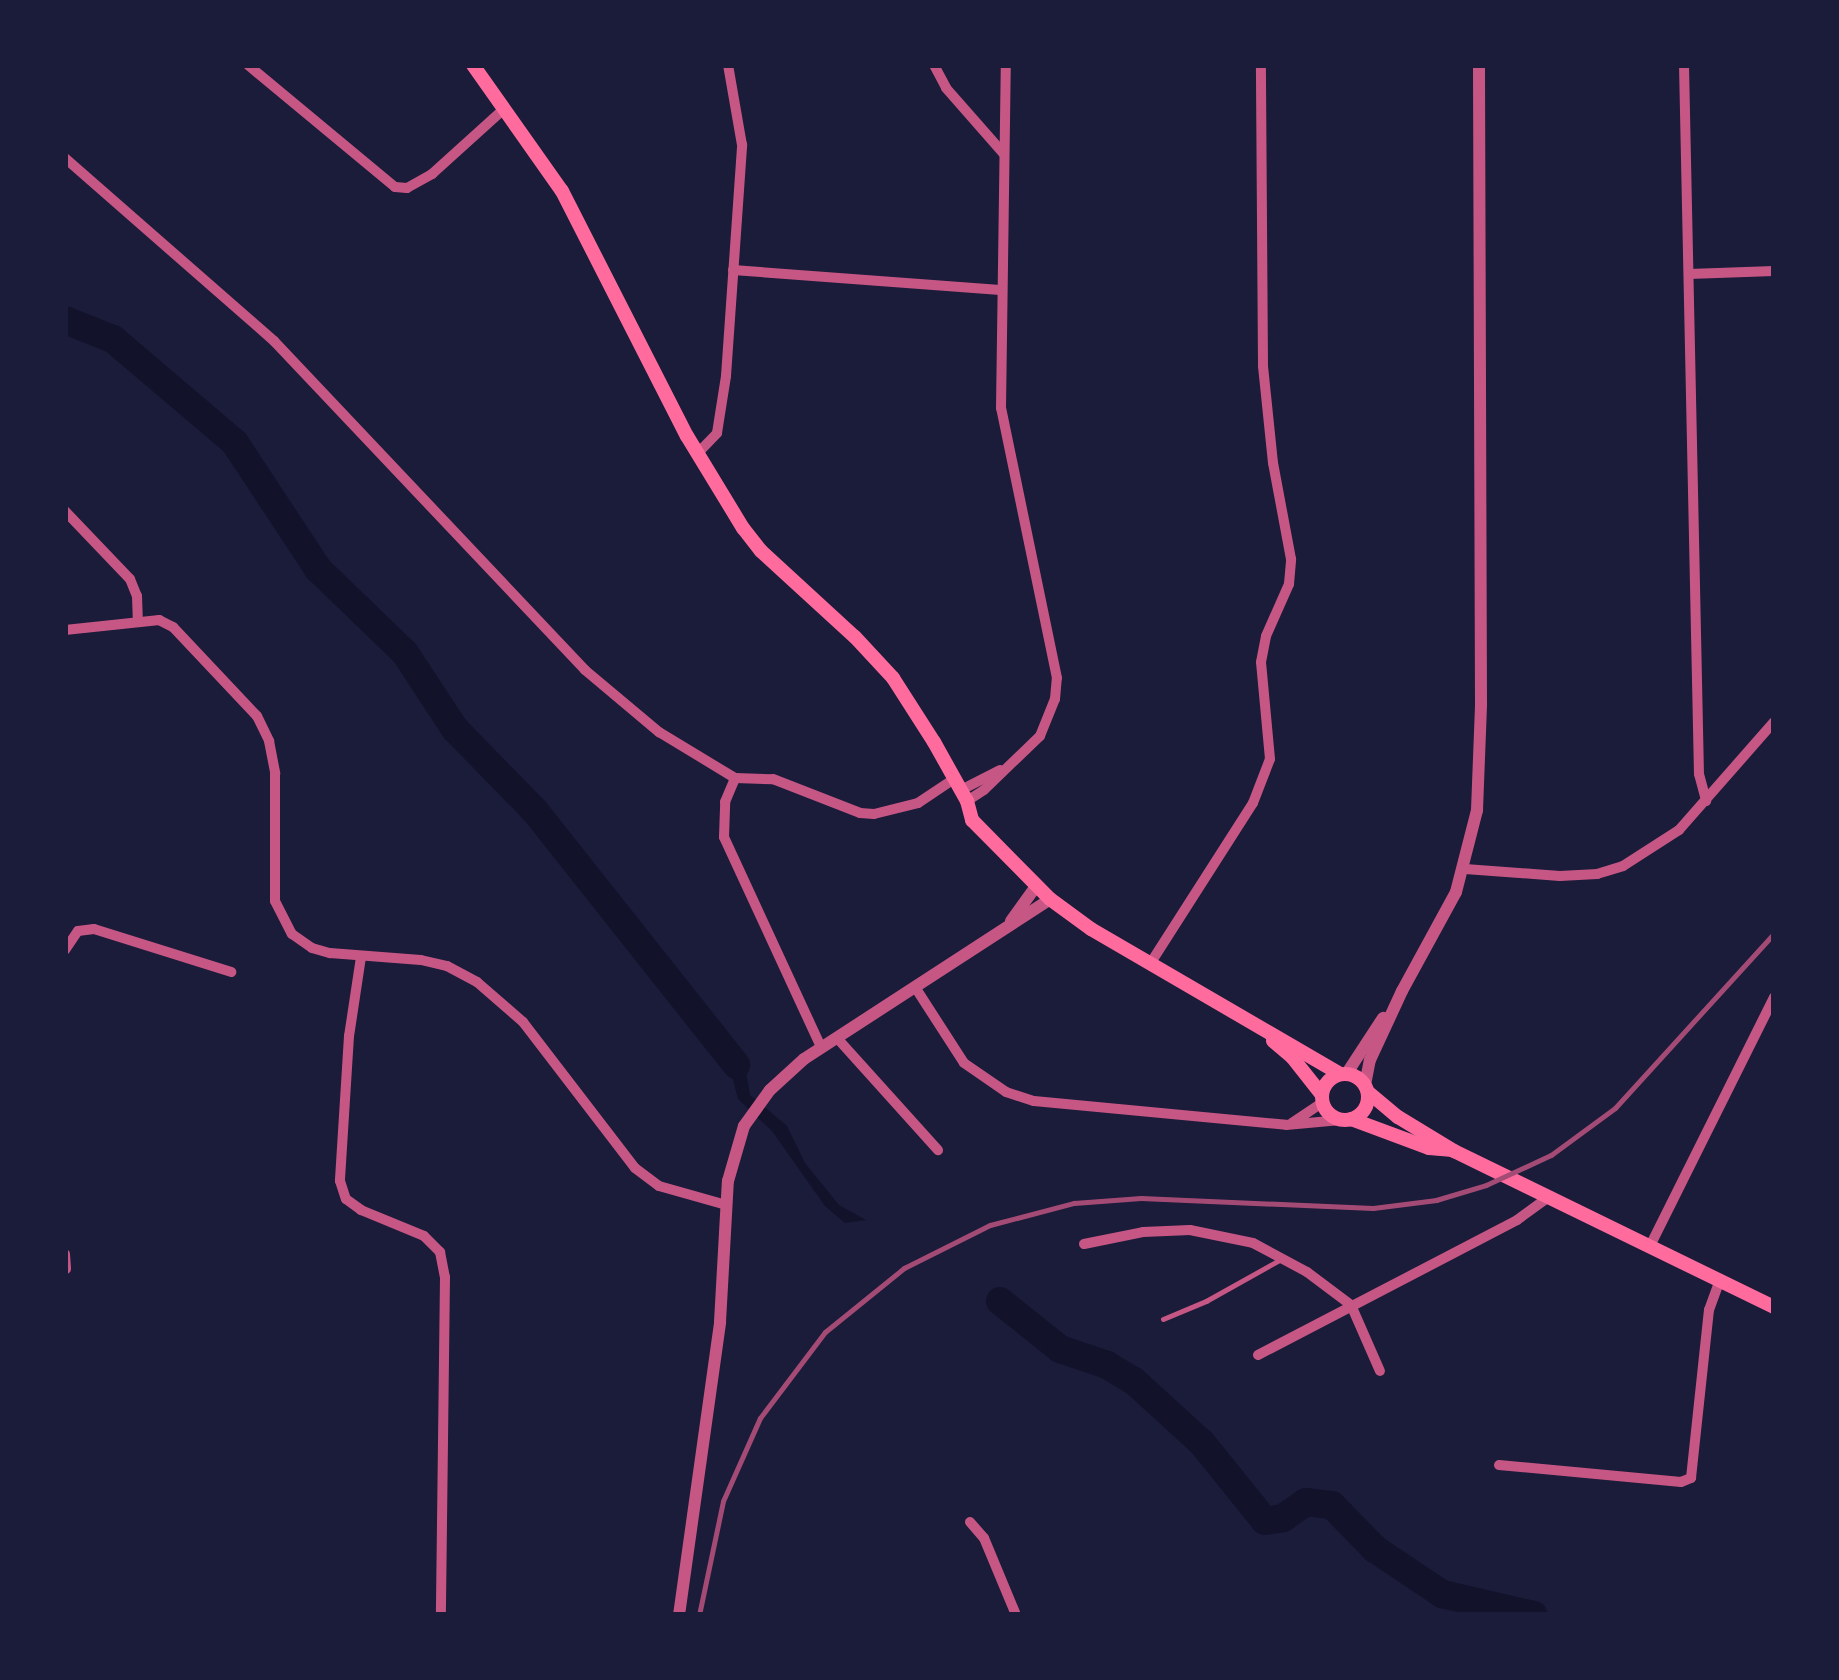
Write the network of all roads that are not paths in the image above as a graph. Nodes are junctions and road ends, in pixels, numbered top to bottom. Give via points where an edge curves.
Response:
1 (248, 65) edge
2 (473, 65) edge
3 (728, 65) edge
4 (934, 65) edge
5 (1006, 65) edge
6 (1261, 65) edge
7 (1479, 65) edge
8 (1684, 65) edge
9 (506, 108) junction
10 (1005, 154) junction
11 (65, 158) edge
12 (733, 270) junction
13 (1774, 271) edge
14 (1689, 274) junction
15 (1000, 290) junction
16 (697, 454) junction
17 (65, 511) edge
18 (138, 619) junction
19 (65, 630) edge
20 (1774, 722) edge
21 (735, 778) junction
22 (961, 790) junction
23 (1706, 802) junction
24 (1465, 869) junction
25 (1036, 885) junction
26 (1050, 899) junction
27 (1010, 921) junction
28 (65, 950) edge
29 (361, 957) junction
30 (1150, 964) junction
31 (231, 972) dead end
32 (915, 987) junction
33 (1402, 991) junction
34 (1774, 997) edge
35 (1253, 1025) junction
36 (836, 1038) junction
37 (821, 1047) junction
38 (1343, 1074) junction
39 (1366, 1089) junction
40 (1322, 1099) junction
41 (1346, 1119) junction
42 (1286, 1125) junction
43 (938, 1150) dead end
44 (1454, 1151) junction
45 (1550, 1196) junction
46 (726, 1205) junction
47 (1084, 1244) dead end
48 (1651, 1244) junction
49 (65, 1254) edge
50 (1283, 1258) junction
51 (66, 1270) edge
52 (1720, 1279) junction
53 (1352, 1305) junction
54 (1774, 1307) edge
55 (1163, 1319) dead end
56 (1258, 1355) dead end
57 (1380, 1372) dead end
58 (1499, 1465) dead end
59 (970, 1522) dead end
60 (441, 1615) edge
61 (679, 1615) edge
62 (1016, 1615) edge

1 - 9 street via 395,187 432,174
2 - 9 main road
3 - 12 street via 742,144
4 - 10 street
5 - 10 street
6 - 30 street via 1263,366 1291,559 1289,584 1261,662 1270,760 1252,803
7 - 24 street via 1482,704 1480,785
8 - 14 street
9 - 16 main road via 581,224
10 - 15 street
11 - 21 street via 274,341 584,670 658,732
12 - 15 street
12 - 16 street via 716,433
13 - 14 street
14 - 23 street via 1699,774
15 - 22 street via 1001,408 1057,678 1040,736 1006,767
16 - 22 main road via 761,551 893,678
17 - 18 street via 130,580
18 - 19 street
18 - 29 street via 174,627 263,728 275,772 274,891 282,921 312,948
20 - 23 street
21 - 22 street via 774,779 874,814
21 - 37 street via 725,802 724,838
22 - 25 main road
23 - 24 street via 1649,852 1597,874
24 - 33 street
25 - 26 main road
25 - 27 street
26 - 27 street
26 - 30 main road
27 - 32 street
28 - 31 street via 78,932 94,929
29 - 46 street via 421,960 477,982 523,1022 635,1168 659,1186
29 - 60 street via 340,1181 346,1200 424,1236 440,1252
30 - 35 main road
32 - 36 street
32 - 42 street via 964,1063 1006,1092 1054,1105
33 - 38 street
33 - 39 street via 1370,1060
34 - 48 street
35 - 38 main road
35 - 40 main road via 1292,1056
36 - 37 street
36 - 43 street
37 - 46 street via 750,1116 735,1147
38 - 39 main road
38 - 40 main road via 1328,1080
39 - 41 main road via 1365,1108
39 - 44 main road
40 - 41 main road
40 - 42 street
41 - 42 street
41 - 44 main road
44 - 45 main road
45 - 48 main road
45 - 53 street via 1517,1220
46 - 61 street via 716,1354
47 - 50 street via 1190,1230 1252,1243
48 - 52 main road
49 - 51 street
50 - 53 street
50 - 55 lane
52 - 54 main road
52 - 58 street via 1709,1310 1690,1478
53 - 56 street
53 - 57 street
59 - 62 street via 984,1538

